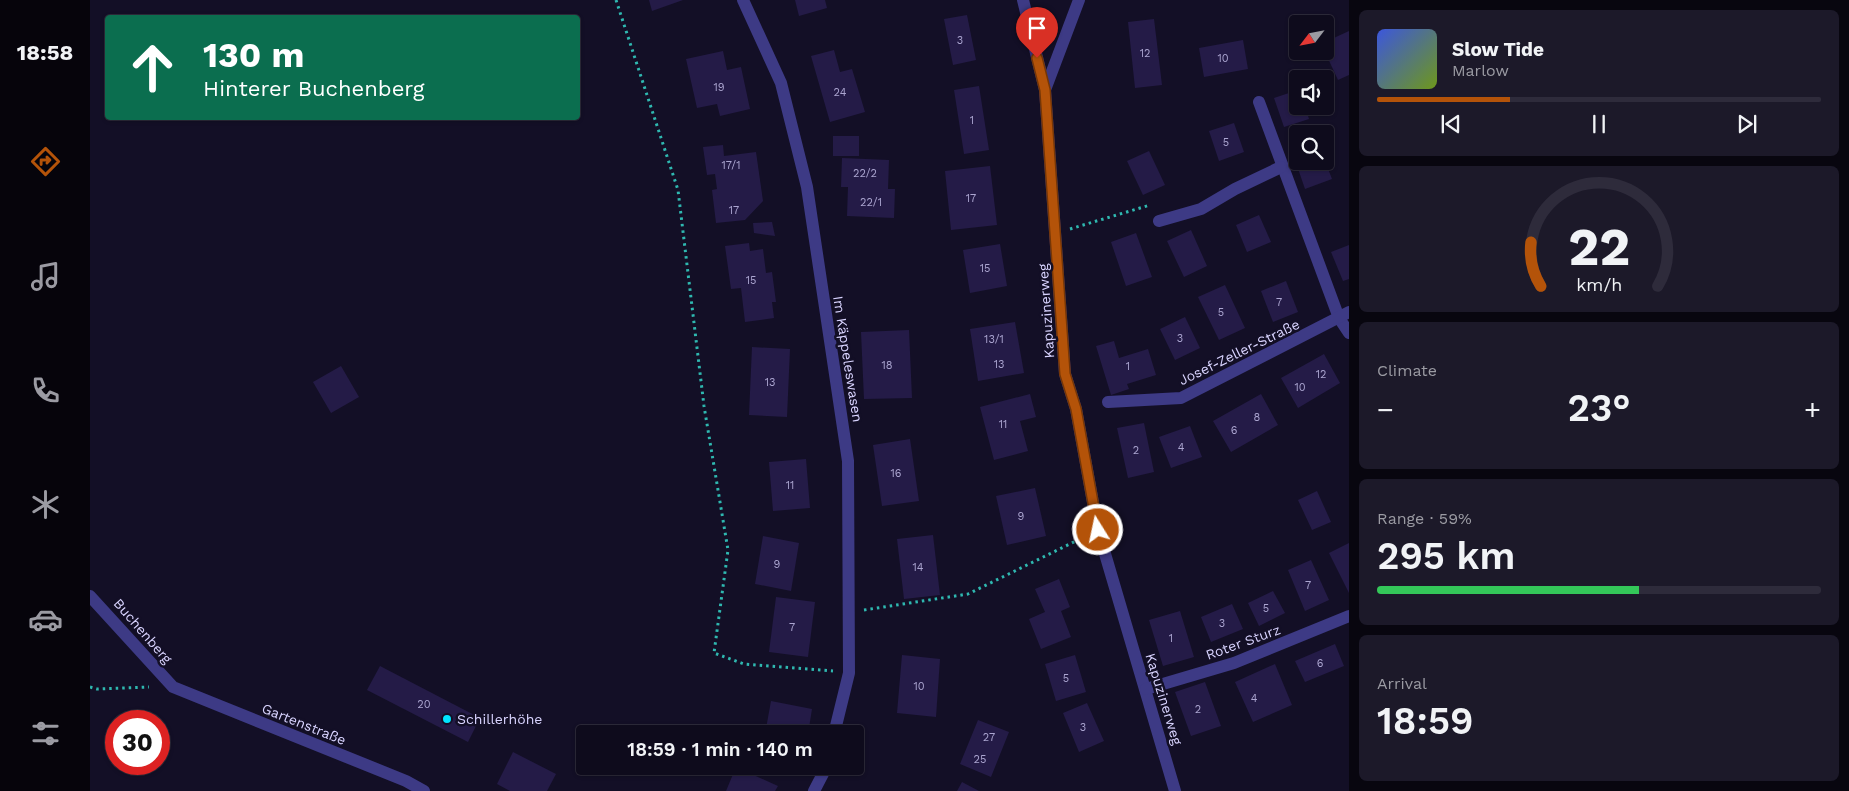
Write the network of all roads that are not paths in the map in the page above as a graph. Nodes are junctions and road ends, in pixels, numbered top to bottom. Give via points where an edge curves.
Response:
1 (743, 0) edge
2 (1023, 0) edge
3 (1079, 0) edge
4 (1045, 90) junction
5 (1258, 102) dead end
6 (1281, 167) junction
7 (1159, 221) road end
8 (1344, 315) edge
9 (1349, 333) edge
10 (1108, 402) dead end
11 (90, 596) edge
12 (1349, 616) edge
13 (172, 687) joint
14 (1146, 689) junction
15 (836, 725) edge
16 (822, 775) edge
17 (424, 791) edge
18 (814, 791) edge
19 (1176, 791) edge

1 - 15 street, Im Käppeleswasen via 781,83 807,187 848,461 849,673
2 - 4 street
3 - 4 street, Kapuzinerweg
4 - 14 street, Kapuzinerweg via 1065,374 1076,409 1098,530
5 - 6 street
6 - 7 street via 1201,209
6 - 8 street
8 - 9 street
8 - 10 street, Josef-Zeller-Straße via 1181,398
11 - 13 street, Buchenberg
12 - 14 street, Roter Sturz via 1234,663
13 - 17 street, Gartenstraße
14 - 19 street, Kapuzinerweg
16 - 18 street

